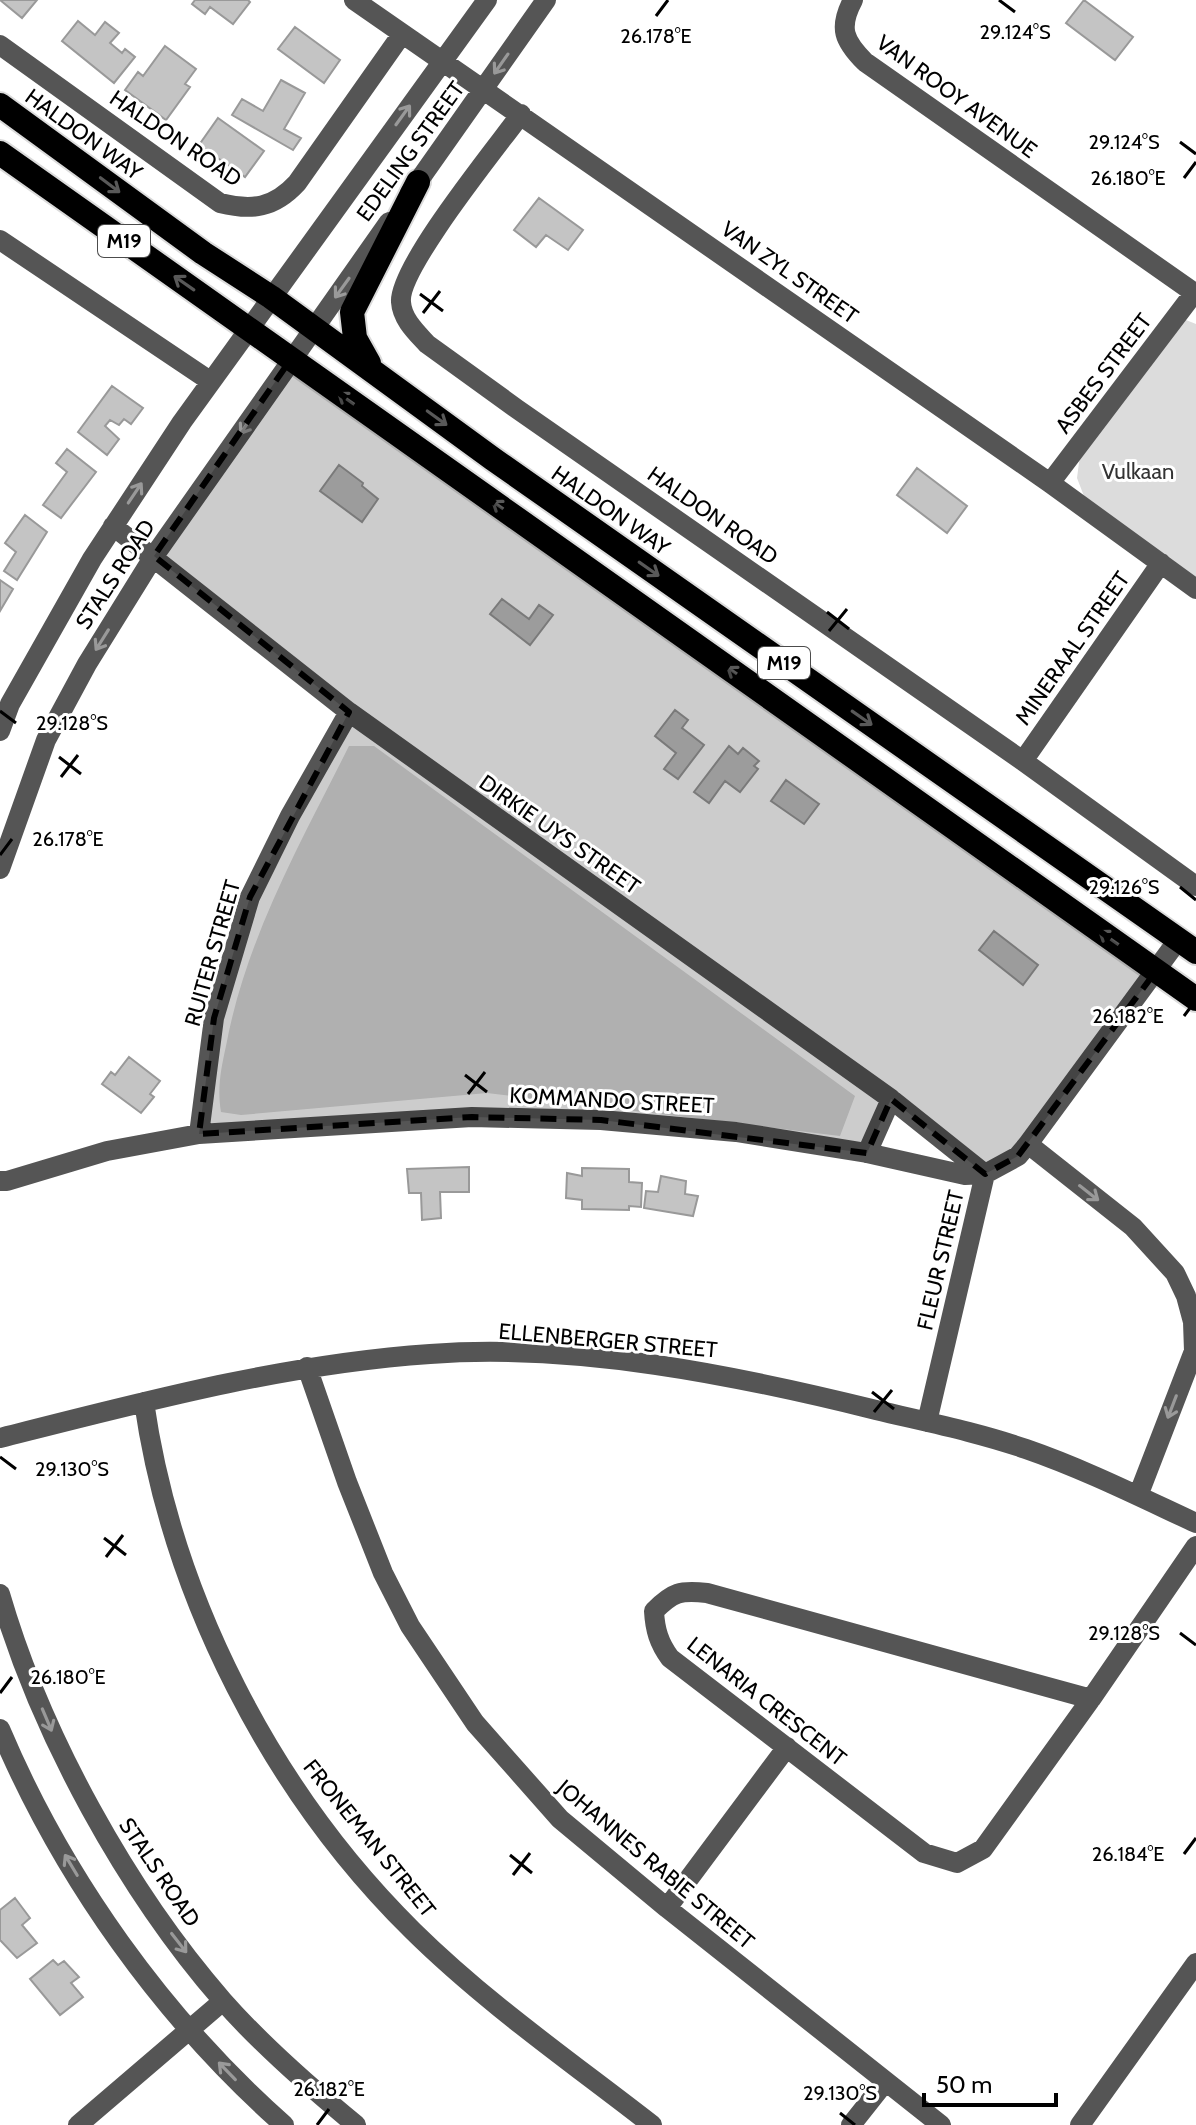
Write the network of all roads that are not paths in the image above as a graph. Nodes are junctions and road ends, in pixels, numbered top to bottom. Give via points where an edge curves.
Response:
1 (354, 0) edge
2 (487, 0) edge
3 (546, 0) edge
4 (853, 0) edge
5 (402, 34) junction
6 (0, 45) edge
7 (442, 61) junction
8 (484, 89) junction
9 (0, 105) edge
10 (521, 114) junction
11 (0, 153) edge
12 (418, 182) junction
13 (1, 244) edge
14 (1195, 294) edge
15 (271, 297) junction
16 (248, 328) junction
17 (312, 328) junction
18 (291, 359) junction
19 (374, 372) junction
20 (210, 381) junction
21 (1050, 483) junction
22 (565, 510) junction
23 (113, 526) junction
24 (546, 539) junction
25 (154, 556) junction
26 (1161, 563) junction
27 (1196, 589) edge
28 (721, 619) junction
29 (700, 648) junction
30 (349, 712) junction
31 (0, 731) edge
32 (1023, 761) junction
33 (946, 777) junction
34 (924, 806) junction
35 (0, 869) edge
36 (1196, 886) edge
37 (1187, 946) edge
38 (1156, 971) junction
39 (1196, 999) edge
40 (891, 1099) junction
41 (199, 1134) junction
42 (1028, 1144) junction
43 (867, 1153) junction
44 (985, 1174) junction
45 (0, 1181) edge
46 (307, 1367) junction
47 (144, 1402) junction
48 (927, 1422) junction
49 (0, 1438) edge
50 (1138, 1496) junction
51 (1196, 1523) edge
52 (1196, 1546) edge
53 (0, 1594) edge
54 (1091, 1699) junction
55 (0, 1729) edge
56 (787, 1747) junction
57 (667, 1908) junction
58 (1195, 1968) edge
59 (223, 2001) junction
60 (188, 2031) junction
61 (885, 2082) junction
62 (78, 2125) edge
63 (284, 2125) edge
64 (356, 2125) edge
65 (652, 2125) edge
66 (851, 2125) edge
67 (941, 2125) edge
68 (1080, 2125) edge

1 - 5 street, VAN ZYL STREET
2 - 7 street, EDELING STREET
3 -> 8 street, EDELING STREET
4 - 14 street, VAN ROOY AVENUE via 844,24 846,39 865,62
5 - 6 street, HALDON ROAD via 297,183 259,208 220,203
5 - 7 street, VAN ZYL STREET
7 - 8 street, VAN ZYL STREET
15 -> 7 street, EDELING STREET
8 - 10 street, VAN ZYL STREET
8 - 12 street, EDELING STREET
9 -> 15 highway, HALDON WAY / M19
10 - 21 street, VAN ZYL STREET
10 - 32 street, HALDON ROAD via 405,282 402,310 415,331 517,409
16 -> 11 highway, M19
12 -> 17 street, EDELING STREET
12 - 19 highway via 352,312 355,338
13 - 20 street
14 - 21 street, ASBES STREET
15 - 16 street, STALS ROAD
15 - 17 highway, HALDON WAY / M19
16 - 18 highway, M19
16 - 20 street, STALS ROAD
17 - 18 street, STALS ROAD
17 - 19 highway, HALDON WAY / M19
24 -> 18 highway, M19
18 -> 25 street, STALS ROAD
19 -> 22 highway, HALDON WAY / M19
23 -> 20 street, STALS ROAD
21 - 26 street, VAN ZYL STREET
22 - 24 highway
22 -> 28 highway, HALDON WAY / M19
23 - 25 street, DIRKIE UYS STREET
23 - 31 street, STALS ROAD via 10,704
24 - 29 highway, M19
25 - 30 street, DIRKIE UYS STREET
25 -> 35 street, STALS ROAD via 46,740
26 - 27 street, VAN ZYL STREET
26 - 32 street, MINERAAL STREET
28 - 29 highway
28 -> 33 highway, HALDON WAY / M19
34 -> 29 highway, M19
30 - 40 street, DIRKIE UYS STREET
30 - 41 street, RUITER STREET via 250,897 214,1018
32 - 36 street, HALDON ROAD
33 - 34 highway
33 - 37 highway, HALDON WAY / M19
38 -> 34 highway, M19
37 - 38 street, FLEUR STREET
38 - 39 highway, M19
38 - 42 street, FLEUR STREET
40 - 43 street
40 - 44 street, DIRKIE UYS STREET
41 - 43 street, KOMMANDO STREET via 472,1117 601,1120 736,1132
41 - 45 street, KOMMANDO STREET via 107,1151
42 - 44 street, FLEUR STREET via 1018,1156
42 -> 50 street via 1133,1227 1175,1273 1186,1296 1194,1351
43 - 44 street, KOMMANDO STREET via 965,1175
44 - 48 street, FLEUR STREET
46 - 47 street, ELLENBERGER STREET
46 - 48 street, ELLENBERGER STREET via 432,1353 592,1359 714,1372
46 - 57 street, JOHANNES RABIE STREET via 383,1573 435,1666 475,1723 560,1819
47 - 49 street, ELLENBERGER STREET
47 - 65 street, FRONEMAN STREET via 151,1453 193,1592 256,1724 306,1803 423,1940 484,1995
48 - 50 street, ELLENBERGER STREET via 1025,1449
50 - 51 street, ELLENBERGER STREET
52 - 54 street, LENARIA CRESCENT
53 -> 59 street, STALS ROAD via 59,1749 99,1824 156,1914
54 - 56 street, LENARIA CRESCENT via 983,1849 957,1863 924,1853
54 - 56 street, LENARIA CRESCENT via 707,1593 684,1590 668,1597 654,1611 655,1629 670,1658
60 -> 55 street via 96,1906 56,1841
56 - 57 street
57 - 61 street, JOHANNES RABIE STREET
58 - 68 street
59 - 60 street
59 - 64 street, STALS ROAD
60 - 62 street
63 -> 60 street
61 - 66 street
61 - 67 street, JOHANNES RABIE STREET

